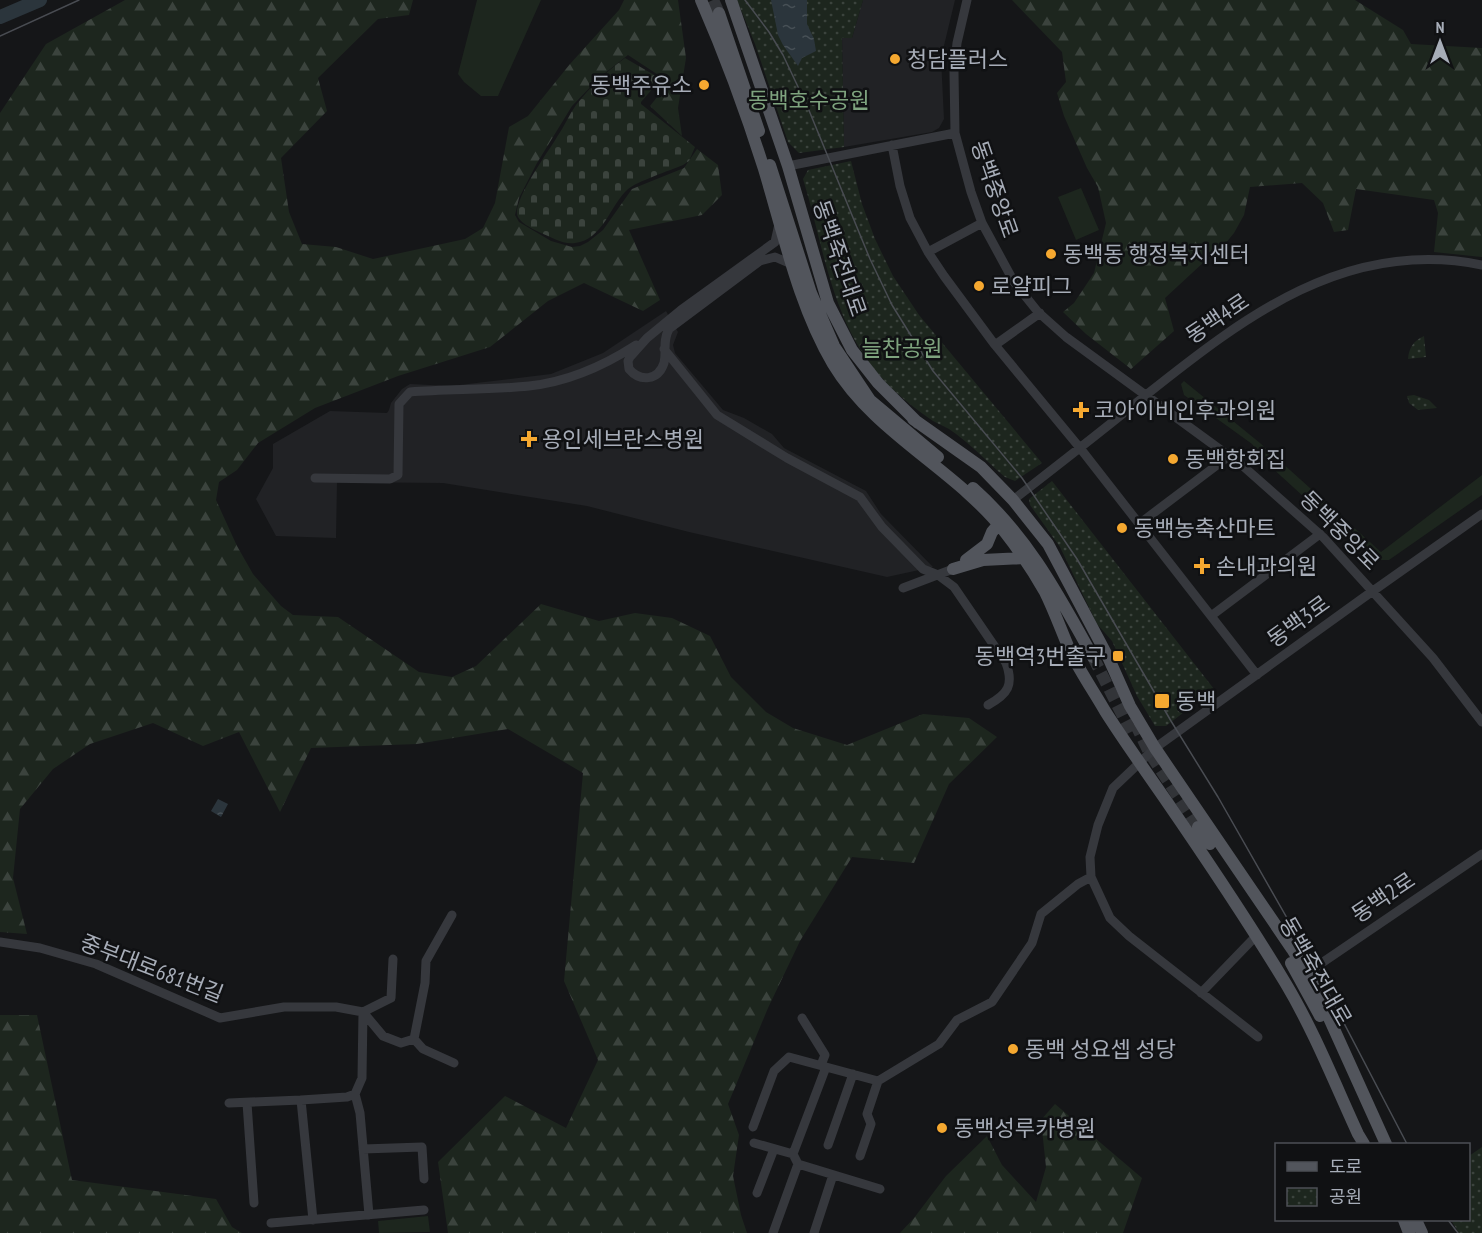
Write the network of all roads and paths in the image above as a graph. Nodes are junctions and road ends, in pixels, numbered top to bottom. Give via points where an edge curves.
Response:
1 (701, 0) edge
2 (967, 0) edge
3 (731, 2) tunnel mouth
4 (718, 13) tunnel mouth
5 (955, 133) junction
6 (892, 146) junction
7 (788, 166) junction
8 (982, 223) junction
9 (779, 224) junction
10 (928, 252) junction
11 (791, 264) junction
12 (1482, 265) edge
13 (813, 297) junction
14 (1040, 313) junction
15 (818, 333) junction
16 (647, 338) junction
17 (995, 345) junction
18 (664, 348) junction
19 (615, 359) junction
20 (628, 361) junction
21 (661, 368) junction
22 (682, 372) junction
23 (1146, 395) junction
24 (867, 407) junction
25 (891, 417) junction
26 (913, 419) junction
27 (1080, 448) junction
28 (1229, 456) junction
29 (315, 478) dead end
30 (1013, 500) junction
31 (1482, 514) edge
32 (1139, 524) junction
33 (998, 525) junction
34 (1320, 534) junction
35 (1024, 558) junction
36 (953, 569) junction
37 (938, 575) junction
38 (903, 588) dead end
39 (1373, 590) junction
40 (1211, 616) junction
41 (1257, 675) junction
42 (988, 705) dead end
43 (1130, 706) junction
44 (1106, 712) junction
45 (1482, 722) edge
46 (1155, 748) junction
47 (1140, 762) junction
48 (1186, 795) junction
49 (1167, 801) junction
50 (1482, 854) edge
51 (1091, 878) junction
52 (452, 915) dead end
53 (1256, 936) junction
54 (0, 942) edge
55 (393, 959) dead end
56 (1307, 973) junction
57 (1201, 993) junction
58 (363, 1012) junction
59 (802, 1018) dead end
60 (1258, 1037) dead end
61 (414, 1039) junction
62 (454, 1063) dead end
63 (824, 1066) junction
64 (852, 1074) junction
65 (878, 1081) junction
66 (355, 1094) junction
67 (301, 1100) junction
68 (229, 1103) dead end
69 (247, 1103) junction
70 (753, 1127) dead end
71 (754, 1143) dead end
72 (1363, 1143) edge
73 (1371, 1143) edge
74 (1381, 1143) edge
75 (1386, 1143) edge
76 (828, 1145) dead end
77 (363, 1149) junction
78 (774, 1149) junction
79 (794, 1154) junction
80 (860, 1156) dead end
81 (798, 1164) junction
82 (833, 1175) junction
83 (424, 1179) dead end
84 (880, 1189) dead end
85 (757, 1193) dead end
86 (254, 1203) dead end
87 (424, 1210) dead end
88 (369, 1215) junction
89 (313, 1220) junction
90 (271, 1223) dead end
91 (773, 1233) edge
92 (814, 1233) edge

1 - 9 main road via 764,168
2 - 5 street, 동백중앙로 via 955,57
3 - 7 main road, 동백죽전대로
4 - 13 main road, 동백죽전대로
5 - 6 street
5 - 8 street, 동백중앙로
6 - 7 street
6 - 10 street via 904,203
7 - 26 main road, 동백죽전대로 via 832,312 852,350
8 - 10 street
8 - 14 street, 동백중앙로 via 1014,282
9 - 11 main road
9 - 16 street via 775,242
10 - 17 street
11 - 15 main road
11 - 18 street via 775,257 760,261 674,324
12 - 23 street, 동백4로 via 1414,260 1378,264 1328,277 1257,314
13 - 15 main road
13 - 25 main road, 동백죽전대로 via 834,346 870,400
14 - 17 street
14 - 23 street, 동백중앙로 via 1083,351
15 - 24 main road via 834,365
16 - 19 street
16 - 20 street
17 - 27 street
18 - 21 street
18 - 22 street
19 - 20 street
19 - 29 street via 570,377 531,386 410,392 399,404 398,475
20 - 21 street via 631,372 644,379
21 - 22 street
22 - 37 street via 717,415 860,497 882,527 923,569
23 - 27 street, 동백4로
23 - 28 street, 동백중앙로
24 - 25 main road
24 - 33 main road via 965,490
25 - 26 main road, 동백죽전대로 via 999,511 1057,591 1097,656 1036,538 990,484
26 - 30 main road via 981,467
27 - 30 street, 동백4로
27 - 32 street
28 - 32 street
28 - 34 street, 동백중앙로
30 - 43 main road via 1048,544
31 - 39 street, 동백3로
32 - 40 street
33 - 35 main road
33 - 36 main road via 982,550
34 - 39 street, 동백중앙로
34 - 40 street
35 - 36 main road via 982,560
35 - 44 main road via 1046,594 1072,655
36 - 37 street
37 - 38 street
37 - 42 street via 954,587 1010,672 1010,683 1000,699
39 - 41 street, 동백3로
39 - 45 street, 동백중앙로 via 1445,672
40 - 41 street
41 - 46 street, 동백3로
43 - 44 main road via 1127,715 1119,720
43 - 46 main road
44 - 47 main road
46 - 47 street, 동백3로
46 - 48 main road
47 - 49 main road
47 - 51 street, 동백3로 via 1113,788 1090,857
48 - 49 main road via 1173,787 1167,788 1163,793
48 - 56 main road
49 - 53 main road
50 - 56 street, 동백2로
51 - 57 street via 1110,918
51 - 65 street via 1041,915 1032,943 992,1002 957,1020 939,1044
52 - 61 street via 426,961
53 - 57 street
53 - 72 main road via 1316,1040
54 - 58 street, 중부대로681번길 via 40,948 96,964 220,1018 284,1007 336,1007
55 - 58 street via 391,998
56 - 75 main road
57 - 60 street
58 - 61 street via 383,1036 401,1043
58 - 66 street via 362,1078
59 - 63 street via 825,1055
61 - 62 street via 423,1049
63 - 64 street
63 - 70 street via 789,1057 774,1071
63 - 79 street
64 - 65 street
64 - 76 street
65 - 80 street via 867,1114 871,1124
66 - 67 street
66 - 77 street
67 - 69 street
67 - 89 street
68 - 69 street
69 - 86 street
71 - 78 street
73 - 74 main road, 동백죽전대로 via 1278,961 1194,827 1287,956
77 - 83 street via 422,1147
77 - 88 street
78 - 79 street
78 - 85 street
79 - 81 street
81 - 82 street
81 - 91 street
82 - 84 street
82 - 92 street
87 - 88 street
88 - 89 street
89 - 90 street

